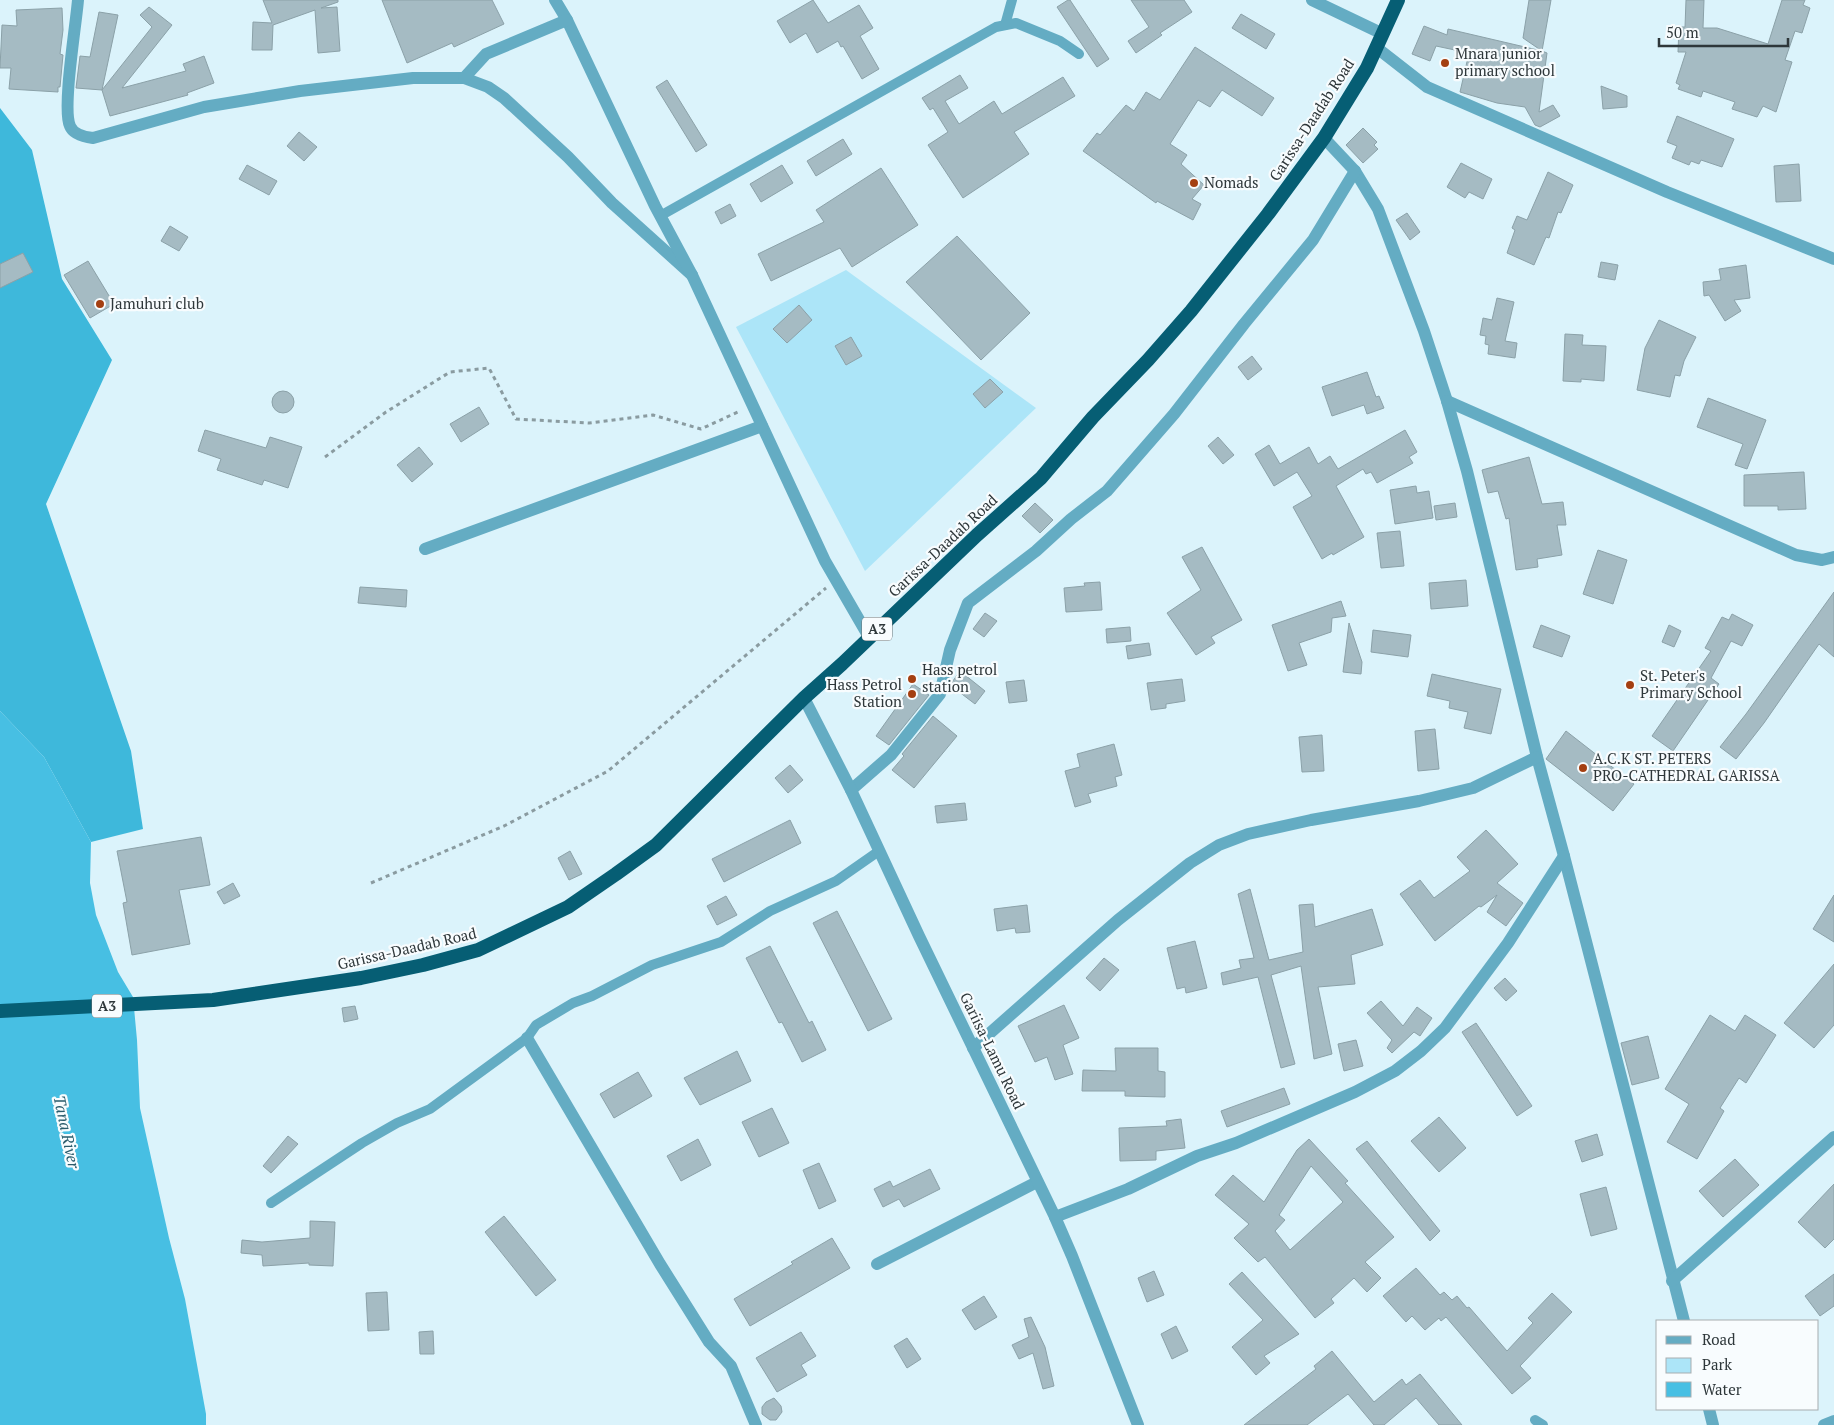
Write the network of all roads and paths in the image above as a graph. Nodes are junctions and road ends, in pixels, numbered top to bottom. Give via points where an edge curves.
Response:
1 (78, 0) edge
2 (555, 0) edge
3 (1012, 0) edge
4 (1312, 0) edge
5 (1398, 0) edge
6 (567, 20) junction
7 (1005, 25) junction
8 (1383, 34) junction
9 (1378, 48) junction
10 (1079, 54) dead end
11 (464, 78) junction
12 (1324, 138) junction
13 (1355, 171) junction
14 (660, 216) junction
15 (1834, 259) edge
16 (692, 275) junction
17 (1447, 401) junction
18 (753, 405) junction
19 (762, 426) junction
20 (324, 457) dead end
21 (425, 549) dead end
22 (1834, 557) edge
23 (836, 580) junction
24 (869, 637) junction
25 (804, 698) junction
26 (1537, 757) junction
27 (851, 790) junction
28 (878, 851) junction
29 (1564, 856) junction
30 (371, 883) dead end
31 (0, 1011) edge
32 (527, 1038) junction
33 (973, 1048) junction
34 (1834, 1137) edge
35 (1037, 1182) junction
36 (271, 1203) dead end
37 (1055, 1217) junction
38 (877, 1264) dead end
39 (1672, 1281) junction
40 (1684, 1320) edge
41 (1709, 1410) edge
42 (1834, 1421) edge
43 (756, 1425) edge
44 (1138, 1425) edge
45 (1713, 1425) edge
46 (1824, 1425) edge

1 - 11 street via 68,121 71,129 86,137 93,138 204,107 300,91 413,78
2 - 6 street
3 - 7 lane
4 - 8 street
5 - 8 highway, A3
6 - 11 street via 486,54
6 - 14 street
7 - 10 lane via 1016,23 1060,41
7 - 14 lane via 996,27
8 - 9 highway, Garissa-Daadab Road / A3
9 - 12 highway, Garissa-Daadab Road / A3
9 - 15 street via 1427,87 1667,192
11 - 16 street via 488,87 504,98
12 - 13 street
12 - 24 highway, Garissa-Daadab Road / A3 via 1191,311 1041,478
13 - 17 street via 1378,209
13 - 27 street via 1313,240 1174,414 1107,491 968,603 950,650 940,694 891,755
14 - 16 street
16 - 18 street
17 - 22 street via 1796,555 1822,560
17 - 26 street
18 - 19 street
18 - 20 path via 701,429 653,415 590,423 516,419 489,368 450,372 386,412
19 - 21 street
19 - 23 street
23 - 24 street
23 - 30 path via 608,771 504,826
24 - 25 highway, Garissa-Daadab Road / A3
25 - 27 street, Gariisa-Lamu Road
25 - 31 highway, Garissa-Daadab Road / A3 via 656,845 568,907 478,950 361,978 213,1000
26 - 29 street
26 - 33 street via 1473,788 1311,820 1219,844 1118,920
27 - 28 street, Gariisa-Lamu Road
28 - 32 lane via 836,881 770,911 720,942 652,965 573,1003 536,1025
28 - 33 street, Gariisa-Lamu Road
29 - 37 street via 1508,943 1445,1028 1395,1071 1355,1092
29 - 39 street
32 - 36 lane via 430,1109 396,1122
32 - 43 street via 660,1264 709,1342 731,1366
33 - 35 street, Gariisa-Lamu Road
34 - 39 street
35 - 37 street, Gariisa-Lamu Road
35 - 38 street
37 - 44 street, Gariisa-Lamu Road
39 - 40 street
41 - 45 street
42 - 46 street

